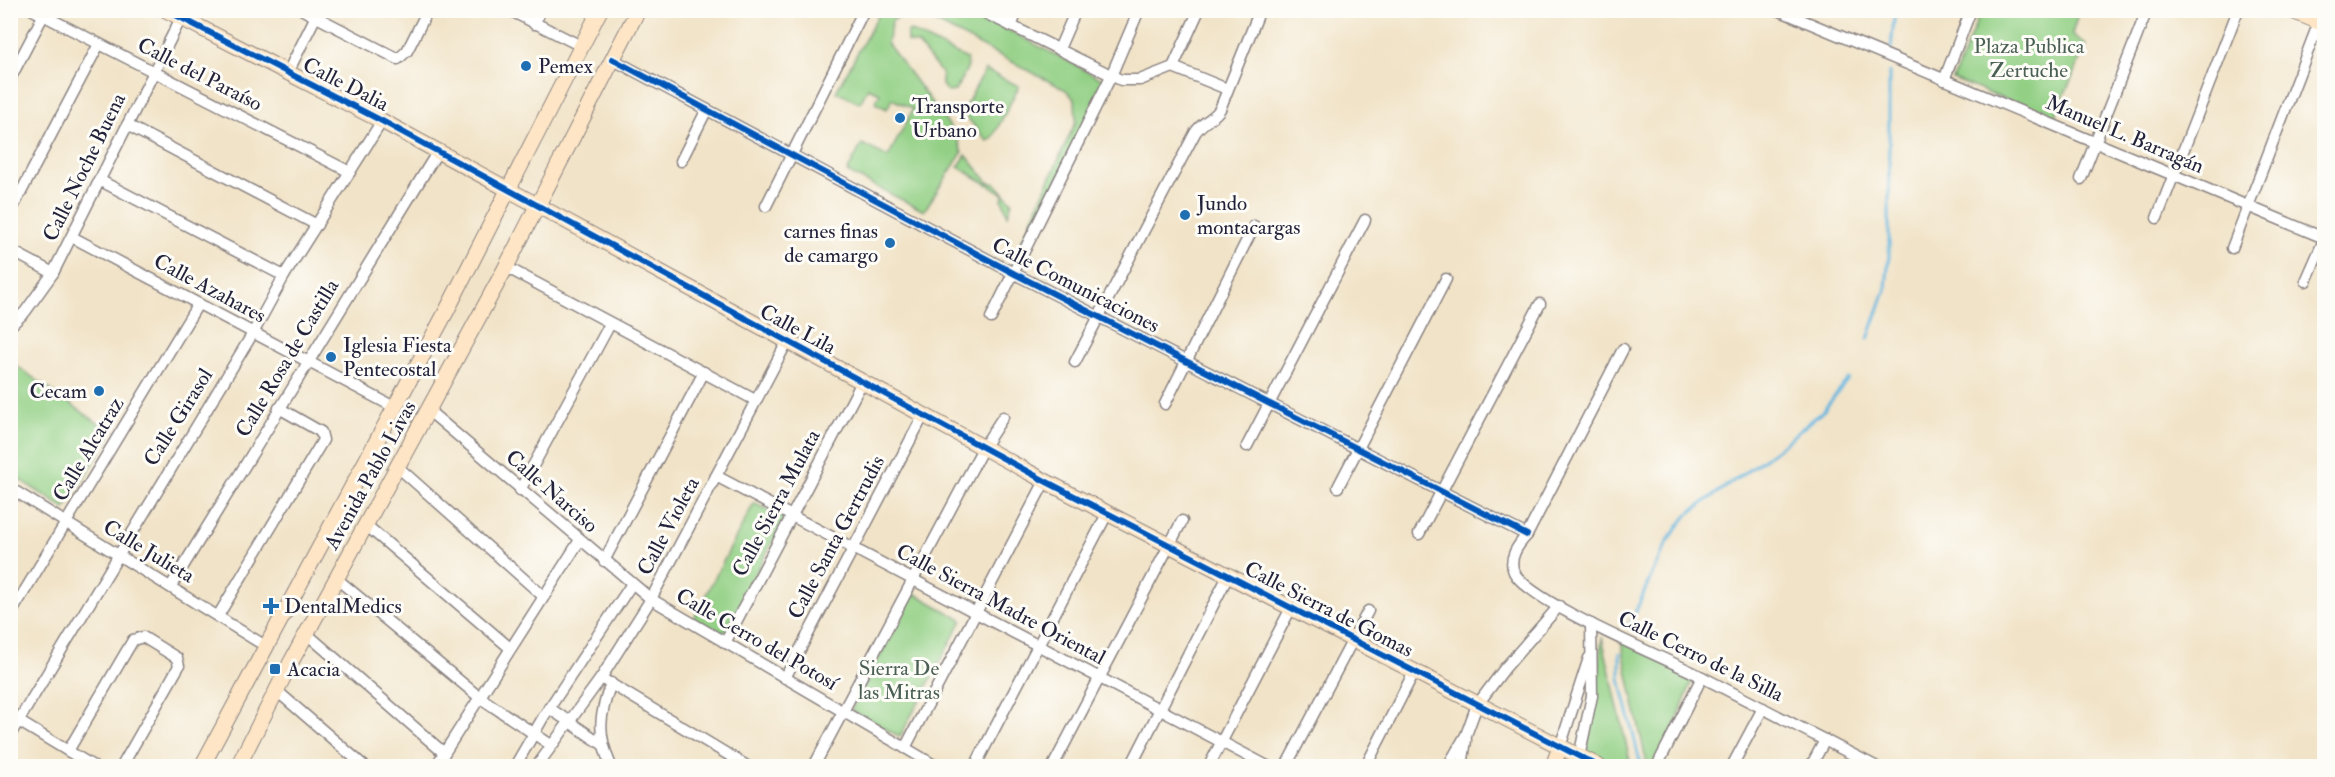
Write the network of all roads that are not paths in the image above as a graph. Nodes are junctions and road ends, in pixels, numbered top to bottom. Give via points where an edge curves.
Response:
1 (166, 10) edge
2 (303, 10) edge
3 (428, 10) edge
4 (509, 10) edge
5 (541, 10) edge
6 (600, 10) edge
7 (638, 10) edge
8 (864, 10) edge
9 (979, 10) edge
10 (1017, 10) edge
11 (1076, 10) edge
12 (1139, 10) edge
13 (1199, 10) edge
14 (1260, 10) edge
15 (1778, 10) edge
16 (1971, 10) edge
17 (2147, 10) edge
18 (2238, 10) edge
19 (2290, 10) edge
20 (38, 13) edge
21 (318, 14) edge
22 (181, 18) junction
23 (2322, 23) edge
24 (534, 24) junction
25 (1011, 26) junction
26 (99, 44) junction
27 (581, 46) junction
28 (1059, 49) junction
29 (612, 59) junction
30 (1173, 67) junction
31 (153, 72) junction
32 (288, 72) junction
33 (1111, 76) junction
34 (10, 79) edge
35 (1944, 80) junction
36 (1227, 88) junction
37 (706, 111) junction
38 (382, 121) junction
39 (127, 125) junction
40 (2094, 142) junction
41 (438, 151) junction
42 (792, 155) junction
43 (681, 161) dead end
44 (350, 172) junction
45 (2174, 175) junction
46 (2081, 179) dead end
47 (99, 180) junction
48 (508, 191) junction
49 (536, 206) junction
50 (765, 206) dead end
51 (2248, 207) junction
52 (10, 213) edge
53 (2157, 218) dead end
54 (1365, 220) dead end
55 (317, 225) junction
56 (1254, 226) dead end
57 (72, 237) junction
58 (2325, 239) edge
59 (2232, 248) dead end
60 (10, 250) edge
61 (506, 267) junction
62 (52, 273) junction
63 (1015, 274) junction
64 (284, 276) junction
65 (1446, 279) dead end
66 (2306, 281) dead end
67 (198, 304) junction
68 (1540, 304) dead end
69 (1102, 316) junction
70 (991, 318) dead end
71 (610, 324) junction
72 (10, 326) edge
73 (253, 333) junction
74 (787, 342) junction
75 (1623, 350) dead end
76 (1186, 359) junction
77 (308, 360) junction
78 (1075, 363) dead end
79 (704, 372) junction
80 (862, 382) junction
81 (755, 400) junction
82 (1269, 401) junction
83 (1165, 404) dead end
84 (394, 406) junction
85 (279, 408) junction
86 (429, 411) junction
87 (923, 416) junction
88 (1003, 417) dead end
89 (1247, 446) dead end
90 (1359, 447) junction
91 (983, 448) junction
92 (399, 468) junction
93 (716, 476) junction
94 (1045, 481) junction
95 (1338, 487) dead end
96 (1441, 489) junction
97 (520, 490) junction
98 (12, 494) edge
99 (1107, 514) junction
100 (792, 516) junction
101 (1182, 521) dead end
102 (66, 522) junction
103 (366, 525) junction
104 (1419, 534) dead end
105 (1527, 535) junction
106 (580, 540) junction
107 (1167, 544) junction
108 (852, 548) junction
109 (118, 554) junction
110 (604, 561) junction
111 (1228, 576) junction
112 (337, 579) junction
113 (914, 580) junction
114 (631, 585) junction
115 (171, 586) junction
116 (543, 596) junction
117 (651, 599) junction
118 (1559, 606) junction
119 (1291, 608) junction
120 (1368, 611) dead end
121 (976, 613) junction
122 (10, 615) edge
123 (218, 616) junction
124 (1591, 624) junction
125 (307, 634) junction
126 (1353, 640) junction
127 (725, 643) junction
128 (1038, 646) junction
129 (267, 647) junction
130 (510, 648) junction
131 (1591, 652) junction
132 (1414, 672) junction
133 (1702, 677) junction
134 (785, 678) junction
135 (1099, 678) junction
136 (606, 681) junction
137 (277, 691) junction
138 (479, 697) junction
139 (1478, 705) junction
140 (549, 708) junction
141 (1763, 708) junction
142 (1161, 711) junction
143 (844, 713) junction
144 (15, 718) edge
145 (569, 720) junction
146 (536, 734) junction
147 (10, 735) edge
148 (1466, 735) junction
149 (1825, 740) junction
150 (1222, 743) junction
151 (602, 744) junction
152 (551, 745) junction
153 (1560, 747) junction
154 (905, 748) junction
155 (68, 751) junction
156 (444, 753) junction
157 (1578, 762) edge
158 (93, 766) edge
159 (122, 766) edge
160 (202, 766) edge
161 (237, 766) edge
162 (364, 766) edge
163 (436, 766) edge
164 (515, 766) edge
165 (537, 766) edge
166 (611, 766) edge
167 (747, 766) edge
168 (814, 766) edge
169 (936, 766) edge
170 (975, 766) edge
171 (1053, 766) edge
172 (1131, 766) edge
173 (1209, 766) edge
174 (1267, 766) edge
175 (1286, 766) edge
176 (1366, 766) edge
177 (1448, 766) edge
178 (1462, 766) edge
179 (1553, 766) edge
180 (1598, 766) edge
181 (1657, 766) edge
182 (1732, 766) edge
183 (1811, 766) edge
184 (1875, 766) edge

1 - 22 main road, Calle Dalia
2 - 21 street
3 - 21 street via 400,59
4 - 24 street
5 - 24 street
6 - 27 main road, Avenida Pablo Livas
7 - 29 main road, Avenida Pablo Livas
8 - 42 street
9 - 25 street
10 - 25 street
11 - 28 street
12 - 33 street
13 - 30 street
14 - 36 street
15 - 35 street, Manuel L. Barragán
16 - 35 street
17 - 40 street
18 - 45 street
19 - 23 main road
20 - 26 street, Calle del Paraíso
20 - 34 street
21 - 32 street
22 - 31 street, Calle Noche Buena
22 - 32 main road, Calle Dalia
23 - 51 street
24 - 27 street
25 - 28 street
26 - 31 street, Calle del Paraíso
26 - 52 street
27 - 48 main road, Avenida Pablo Livas
28 - 33 street
29 - 37 street, Calle Comunicaciones
29 - 49 main road, Avenida Pablo Livas
30 - 33 street via 1134,81
30 - 36 street
31 - 39 street, Calle Noche Buena
31 - 44 street, Calle del Paraíso
32 - 38 main road, Calle Dalia
33 - 63 street
35 - 40 street, Manuel L. Barragán
36 - 69 street via 1216,114 1200,124 1195,133
37 - 42 street, Calle Comunicaciones
37 - 43 street
38 - 41 main road, Calle Dalia
38 - 44 street, Calle Girasol
39 - 47 street, Calle Noche Buena
39 - 55 street
40 - 45 street, Manuel L. Barragán
40 - 46 street
41 - 48 main road, Calle Dalia
41 - 77 street, Calle Rosa de Castilla
42 - 50 street
42 - 63 street, Calle Comunicaciones
44 - 55 street, Calle Girasol
45 - 51 street, Manuel L. Barragán
45 - 53 street
47 - 57 street, Calle Noche Buena
47 - 64 street
48 - 49 main road, Calle Lila
48 - 84 main road, Avenida Pablo Livas
49 - 61 main road, Avenida Pablo Livas
49 - 74 main road, Calle Lila
51 - 58 street, Manuel L. Barragán
51 - 59 street
54 - 82 street
55 - 64 street, Calle Girasol
56 - 76 street
57 - 62 street, Calle Noche Buena
57 - 67 street, Calle Azahares
58 - 66 street
60 - 62 street
61 - 71 street
61 - 86 main road, Avenida Pablo Livas
62 - 72 street, Calle Noche Buena via 25,312
63 - 69 street, Calle Comunicaciones
63 - 70 street
64 - 73 street, Calle Girasol
65 - 90 street
67 - 73 street, Calle Azahares
67 - 102 street, Calle Alcatraz
68 - 96 street
69 - 76 street, Calle Comunicaciones
69 - 78 street
71 - 79 street
71 - 97 street
73 - 77 street, Calle Azahares
73 - 109 street, Calle Girasol
74 - 80 main road, Calle Lila
74 - 81 street, Calle Violeta
75 - 105 street
76 - 82 street, Calle Comunicaciones
76 - 83 street
77 - 84 street, Calle Azahares
77 - 85 street, Calle Rosa de Castilla
79 - 81 street
79 - 110 street
80 - 87 main road, Calle Lila
80 - 100 street, Calle Sierra Mulata
81 - 93 street, Calle Violeta
82 - 89 street
82 - 90 street, Calle Comunicaciones
84 - 129 main road, Avenida Pablo Livas
85 - 115 street, Calle Rosa de Castilla
85 - 123 street via 321,432 323,440
86 - 92 main road, Avenida Pablo Livas
86 - 97 street, Calle Narciso
87 - 91 main road, Calle Lila
87 - 108 street, Calle Santa Gertrudis
88 - 91 street
90 - 95 street
90 - 96 street, Calle Comunicaciones
91 - 94 main road, Calle Lila
91 - 113 street
92 - 103 main road, Avenida Pablo Livas
92 - 116 street
93 - 100 street, Calle Sierra Madre Oriental
93 - 117 street, Calle Violeta
94 - 99 main road, Calle Sierra de Gomas
94 - 121 street
96 - 104 street
96 - 105 street, Calle Comunicaciones
97 - 106 street, Calle Narciso
98 - 102 street, Calle Julieta
99 - 107 main road, Calle Sierra de Gomas
99 - 128 street
100 - 108 street, Calle Sierra Madre Oriental
100 - 127 street, Calle Sierra Mulata
101 - 107 street
102 - 109 street, Calle Julieta
102 - 122 street, Calle Alcatraz
103 - 112 main road, Avenida Pablo Livas
103 - 130 street
105 - 118 street, Calle Cerro de la Silla via 1515,551 1514,573
106 - 110 street, Calle Narciso
106 - 116 street
107 - 111 main road, Calle Sierra de Gomas
107 - 135 street
108 - 113 street, Calle Sierra Madre Oriental
108 - 134 street, Calle Santa Gertrudis
109 - 115 street, Calle Julieta
109 - 144 street, Calle Girasol
110 - 114 street, Calle Narciso
111 - 119 main road, Calle Sierra de Gomas
111 - 142 street
112 - 125 main road, Avenida Pablo Livas
112 - 138 street
113 - 121 street, Calle Sierra Madre Oriental
113 - 143 street
114 - 117 street, Calle Narciso
114 - 140 street
115 - 123 street, Calle Julieta
116 - 130 street
117 - 127 street, Calle Cerro del Potosí
117 - 136 street, Calle Violeta
118 - 124 street, Calle Cerro de la Silla
118 - 139 street
119 - 126 main road, Calle Sierra de Gomas
119 - 150 street
120 - 126 street
121 - 128 street, Calle Sierra Madre Oriental
121 - 154 street
123 - 129 street, Calle Julieta
124 - 131 street
124 - 133 street, Calle Cerro de la Silla
125 - 137 main road, Avenida Pablo Livas
125 - 156 street
126 - 132 main road, Calle Sierra de Gomas
126 - 175 street
127 - 134 street, Calle Cerro del Potosí
128 - 135 street, Calle Sierra Madre Oriental
128 - 170 street
129 - 160 main road, Avenida Pablo Livas
130 - 138 street
131 - 153 street
131 - 157 street via 1592,696
132 - 139 main road, Calle Sierra de Gomas
132 - 176 street
133 - 141 street, Calle Cerro de la Silla
133 - 181 street
134 - 143 street, Calle Cerro del Potosí
135 - 142 street, Calle Sierra Madre Oriental
135 - 171 street
136 - 145 street, Calle Violeta
136 - 151 street, Calle Violeta
136 - 167 street
137 - 161 main road, Avenida Pablo Livas
137 - 162 street
138 - 146 street
138 - 156 street
139 - 148 street
139 - 153 main road, Calle Sierra de Gomas
140 - 145 street
140 - 146 street
141 - 149 street, Calle Cerro de la Silla
141 - 182 street
142 - 150 street, Calle Sierra Madre Oriental
142 - 172 street
143 - 154 street, Calle Cerro del Potosí
143 - 168 street
144 - 147 street, Calle Girasol
144 - 155 street
145 - 151 street
145 - 152 street, Calle Violeta
146 - 152 street
146 - 164 street
148 - 177 street
148 - 178 street
149 - 183 street
149 - 184 street, Calle Cerro de la Silla
150 - 173 street
150 - 174 street, Calle Sierra Madre Oriental
151 - 166 street, Calle Violeta
152 - 165 street, Calle Violeta
153 - 157 main road, Calle Sierra de Gomas
153 - 179 main road
154 - 169 street, Calle Cerro del Potosí
155 - 158 street
155 - 159 street via 133,640 140,636 179,663
156 - 163 street
157 - 180 main road, Calle Sierra de Gomas

